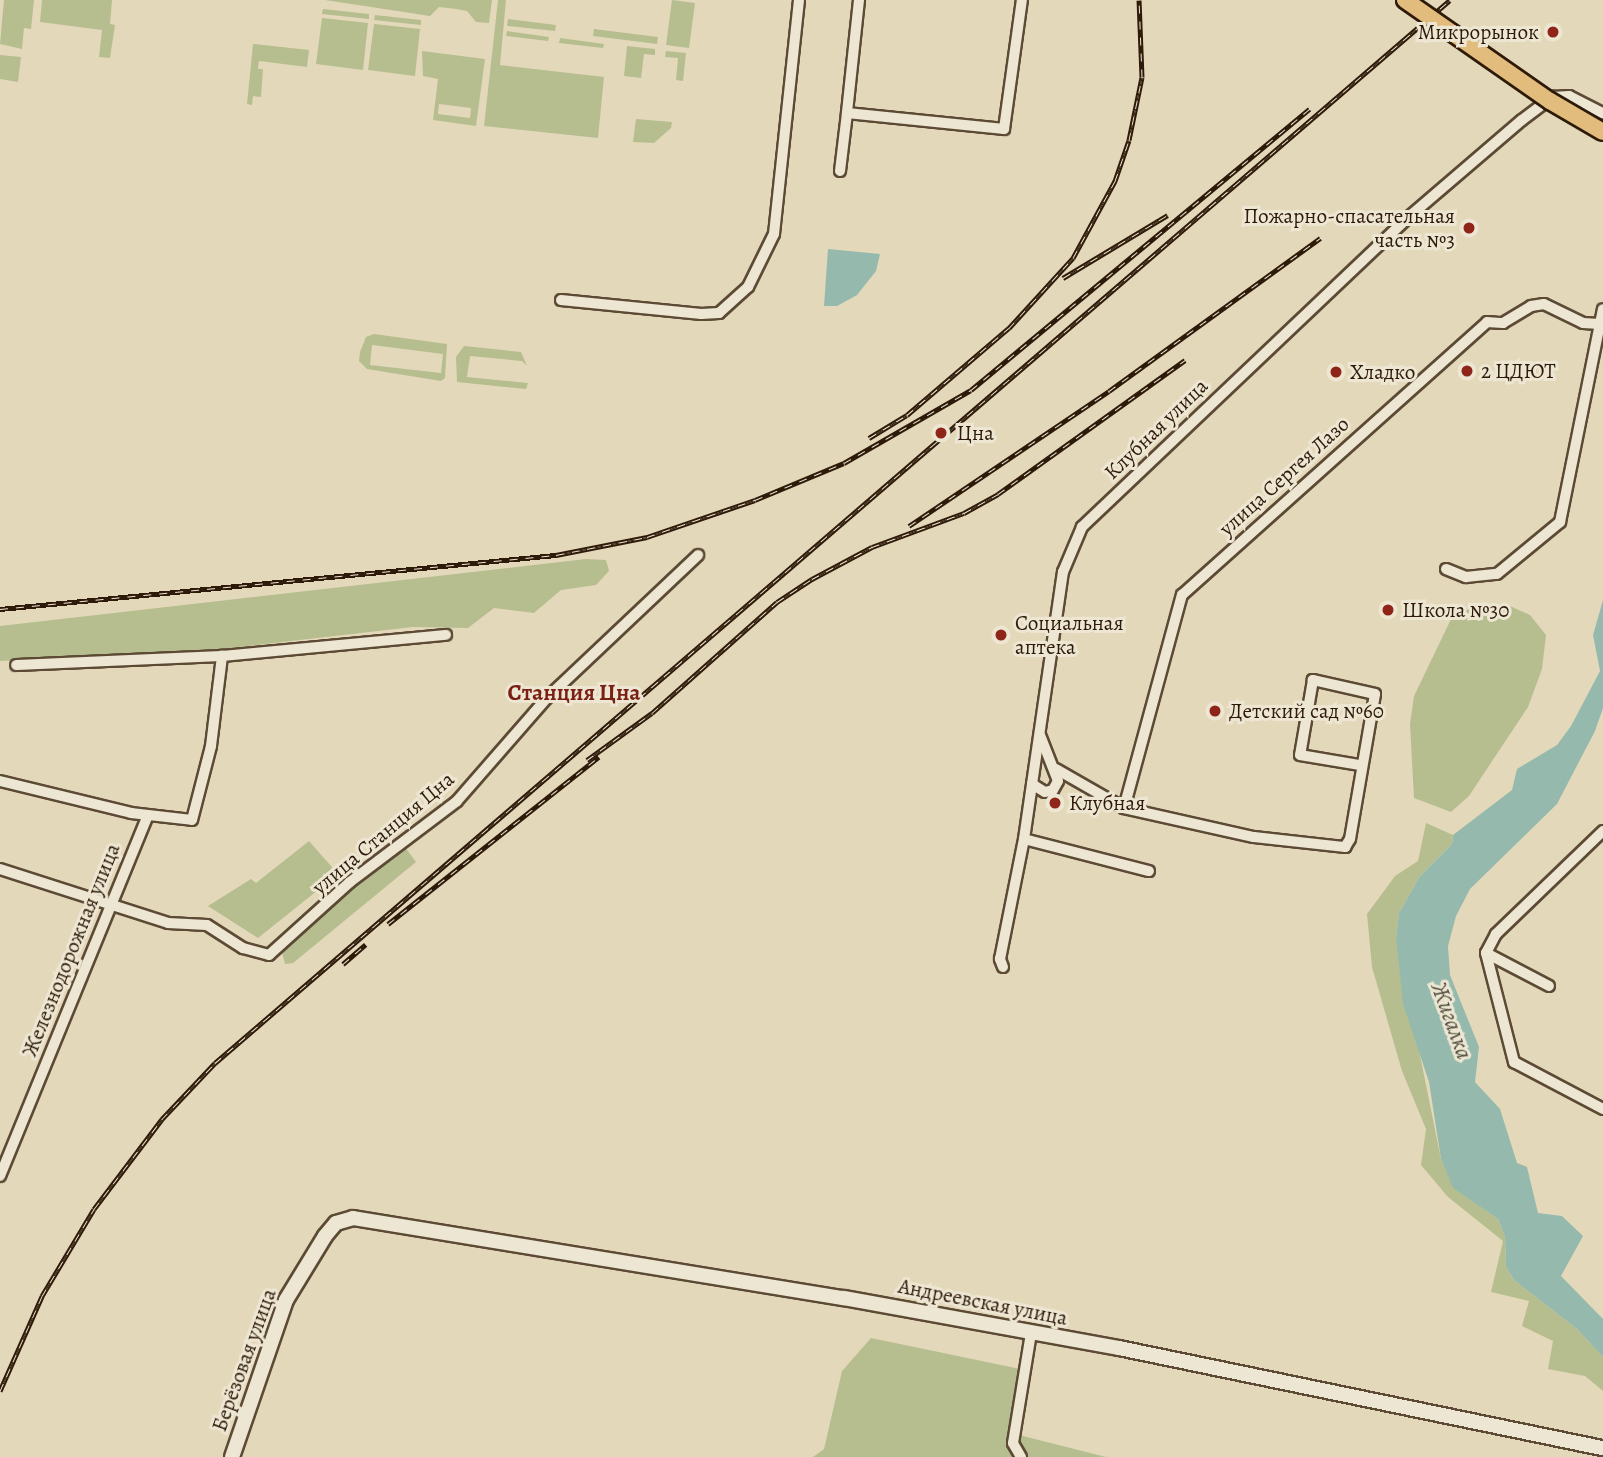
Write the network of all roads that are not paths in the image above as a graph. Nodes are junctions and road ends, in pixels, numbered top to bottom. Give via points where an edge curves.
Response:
1 (799, 0) edge
2 (859, 0) edge
3 (1023, 0) edge
4 (1405, 0) edge
5 (847, 113) junction
6 (1603, 113) edge
7 (1603, 132) edge
8 (840, 171) dead end
9 (561, 300) dead end
10 (1603, 309) edge
11 (1600, 324) junction
12 (698, 555) dead end
13 (1446, 569) dead end
14 (446, 635) dead end
15 (222, 656) junction
16 (16, 665) dead end
17 (1040, 733) junction
18 (1360, 765) junction
19 (1055, 769) junction
20 (0, 781) edge
21 (1032, 784) junction
22 (1124, 808) junction
23 (148, 816) junction
24 (1603, 831) edge
25 (1024, 839) junction
26 (0, 869) edge
27 (1149, 871) dead end
28 (111, 907) junction
29 (1486, 953) junction
30 (1003, 967) dead end
31 (1549, 986) dead end
32 (1603, 1109) edge
33 (0, 1177) edge
34 (353, 1218) joint
35 (1031, 1332) junction
36 (1603, 1448) edge
37 (232, 1457) edge
38 (1021, 1457) edge

1 - 9 street via 775,234 748,287 719,313
2 - 5 street
3 - 5 street via 1004,129
4 - 7 main road, bridge via 1550,102
5 - 8 street
6 - 17 street, Клубная улица via 1569,96 1553,97 1522,120 1404,221 1082,527 1063,572
10 - 11 street
11 - 13 street via 1560,522 1497,573 1466,577
11 - 22 street, улица Сергея Лазо via 1583,323 1544,304 1531,306 1503,323 1487,322 1182,594
12 - 28 street, улица Станция Цна via 547,698 457,801 350,882 270,954 256,954 207,925 168,923
14 - 15 street
15 - 16 street
15 - 23 street via 211,746 192,820
17 - 19 street
17 - 21 street, Клубная улица
18 - 18 street via 1375,694 1313,680 1300,755
18 - 22 street via 1345,847 1254,837
19 - 21 street via 1058,780 1053,790 1045,792
19 - 22 street
20 - 23 street
21 - 25 street, Клубная улица
23 - 28 street, Железнодорожная улица
24 - 29 street via 1496,934
25 - 27 street
25 - 30 street, Клубная улица via 1000,959
26 - 28 street
28 - 33 street, Железнодорожная улица
29 - 31 street
29 - 32 street via 1514,1062
34 - 35 street, Андреевская улица via 490,1237
34 - 37 street, Берёзовая улица via 336,1223 325,1236 286,1300
35 - 36 street, Андреевская улица
35 - 38 street via 1013,1443

